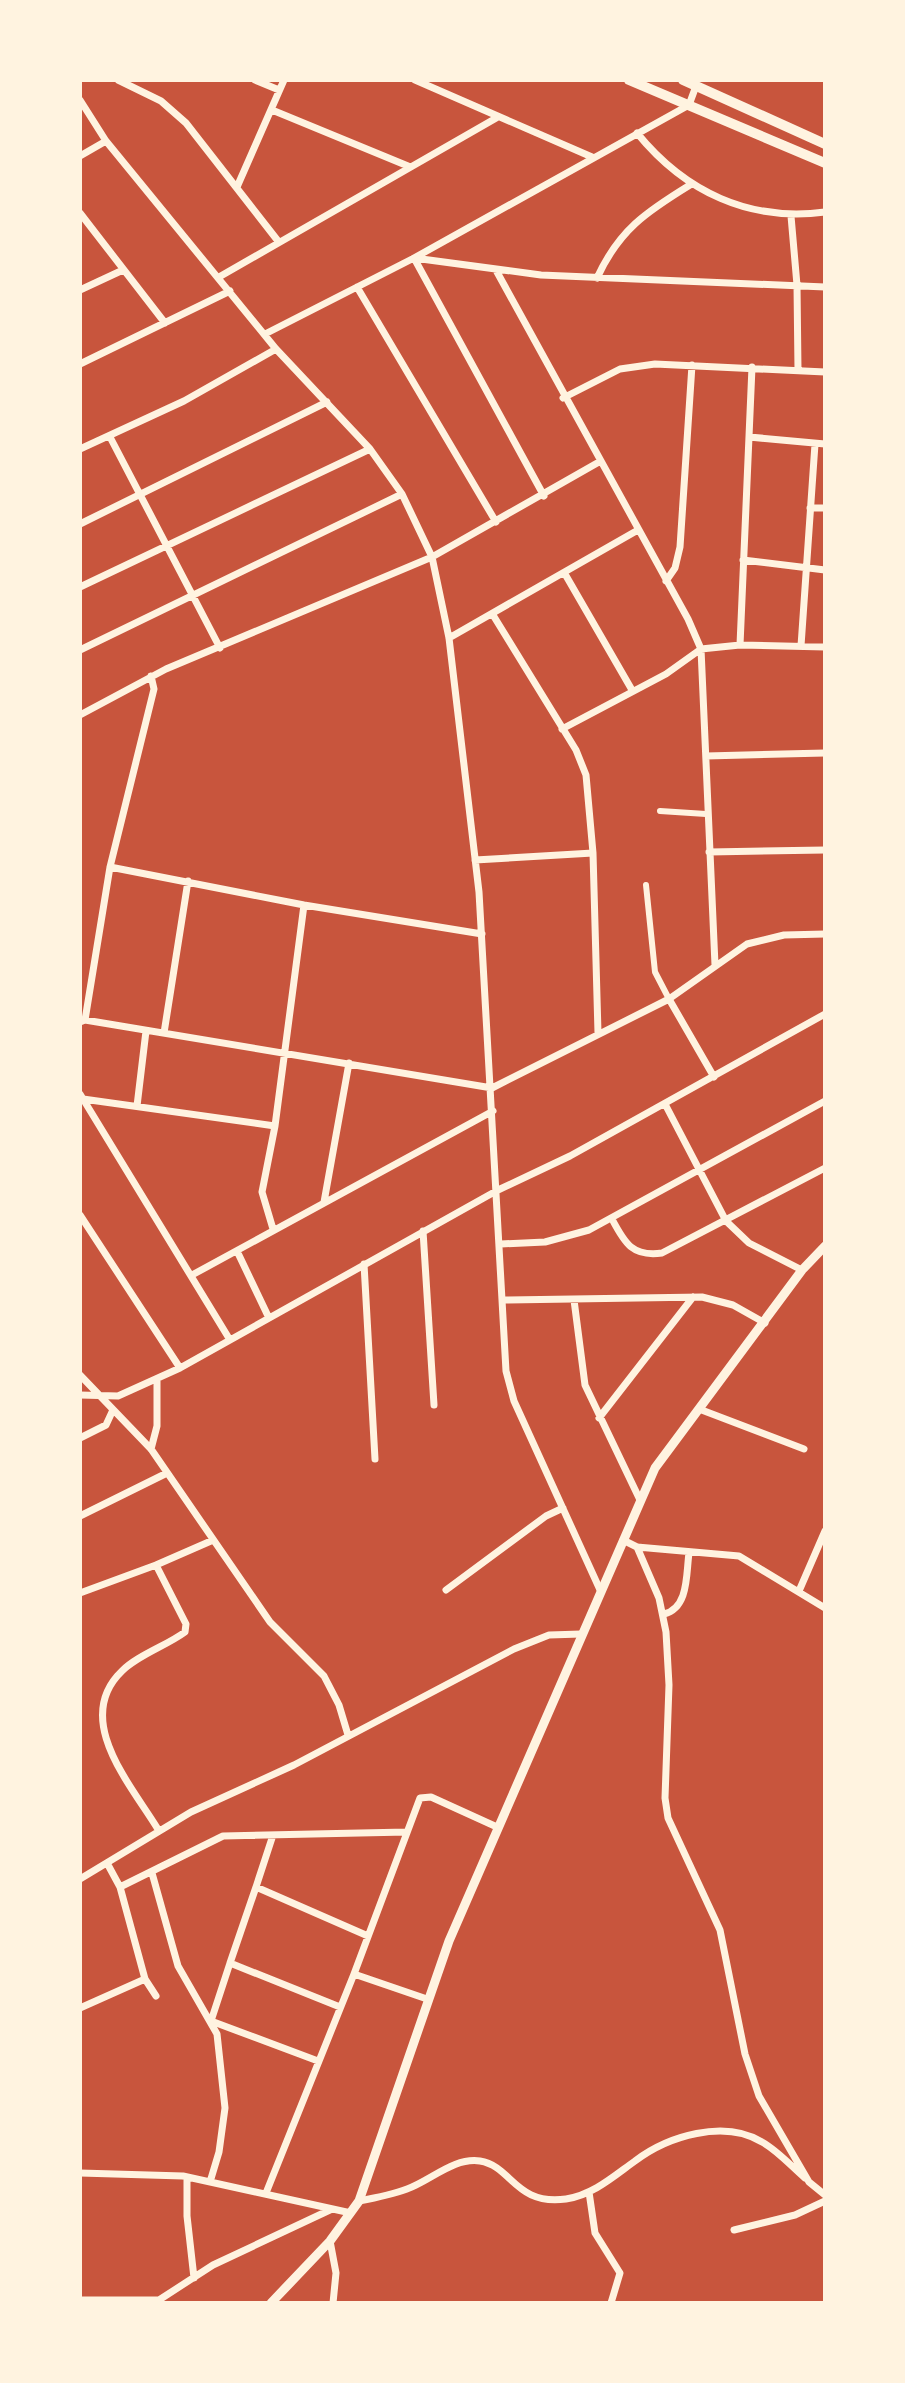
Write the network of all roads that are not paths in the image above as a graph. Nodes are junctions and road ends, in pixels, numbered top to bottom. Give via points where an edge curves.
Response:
1 (118, 80) edge
2 (255, 80) edge
3 (284, 80) edge
4 (415, 80) edge
5 (683, 80) edge
6 (633, 81) edge
7 (696, 86) junction
8 (279, 90) junction
9 (80, 100) edge
10 (689, 105) junction
11 (272, 110) junction
12 (498, 117) junction
13 (637, 133) junction
14 (106, 141) junction
15 (825, 144) edge
16 (80, 156) edge
17 (592, 157) junction
18 (825, 163) edge
19 (408, 166) junction
20 (690, 185) junction
21 (237, 187) junction
22 (825, 212) edge
23 (80, 213) edge
24 (791, 216) junction
25 (84, 225) edge
26 (278, 241) junction
27 (414, 258) junction
28 (123, 270) junction
29 (497, 272) junction
30 (219, 277) junction
31 (597, 278) junction
32 (797, 285) junction
33 (357, 287) junction
34 (825, 287) edge
35 (80, 290) edge
36 (230, 291) junction
37 (165, 323) junction
38 (265, 334) junction
39 (276, 349) junction
40 (80, 364) edge
41 (692, 365) junction
42 (752, 367) junction
43 (798, 370) junction
44 (825, 372) edge
45 (563, 398) junction
46 (327, 402) junction
47 (110, 437) junction
48 (749, 437) junction
49 (815, 444) junction
50 (825, 444) edge
51 (80, 449) edge
52 (370, 449) junction
53 (599, 462) junction
54 (140, 492) junction
55 (402, 494) junction
56 (544, 496) junction
57 (810, 508) junction
58 (825, 508) edge
59 (496, 522) junction
60 (80, 524) edge
61 (638, 530) junction
62 (167, 545) junction
63 (432, 557) junction
64 (743, 560) junction
65 (805, 569) junction
66 (825, 570) edge
67 (565, 574) junction
68 (666, 581) junction
69 (80, 587) edge
70 (189, 594) junction
71 (493, 615) junction
72 (449, 638) junction
73 (740, 645) junction
74 (801, 646) junction
75 (825, 647) edge
76 (220, 648) junction
77 (701, 649) junction
78 (80, 650) edge
79 (151, 676) junction
80 (632, 690) junction
81 (80, 715) edge
82 (562, 729) junction
83 (825, 753) edge
84 (706, 756) junction
85 (660, 811) dead end
86 (706, 814) junction
87 (825, 850) edge
88 (709, 852) junction
89 (593, 853) junction
90 (475, 860) junction
91 (110, 867) junction
92 (188, 881) junction
93 (646, 885) dead end
94 (304, 905) junction
95 (482, 934) junction
96 (825, 934) edge
97 (715, 965) junction
98 (669, 999) junction
99 (825, 1014) edge
100 (82, 1021) edge
101 (146, 1031) junction
102 (164, 1033) junction
103 (598, 1033) junction
104 (286, 1052) junction
105 (349, 1063) junction
106 (714, 1077) junction
107 (492, 1088) junction
108 (82, 1097) edge
109 (825, 1101) edge
110 (665, 1104) junction
111 (137, 1106) junction
112 (493, 1111) junction
113 (275, 1126) junction
114 (825, 1168) edge
115 (699, 1169) junction
116 (498, 1190) junction
117 (324, 1202) junction
118 (80, 1215) edge
119 (612, 1219) junction
120 (726, 1221) junction
121 (273, 1229) junction
122 (423, 1231) junction
123 (501, 1244) junction
124 (825, 1246) edge
125 (237, 1251) junction
126 (364, 1264) junction
127 (802, 1270) junction
128 (192, 1275) junction
129 (693, 1297) junction
130 (503, 1300) junction
131 (574, 1300) junction
132 (268, 1316) junction
133 (765, 1323) junction
134 (230, 1340) junction
135 (180, 1368) junction
136 (80, 1375) edge
137 (157, 1379) junction
138 (80, 1395) edge
139 (100, 1397) junction
140 (434, 1405) dead end
141 (699, 1409) junction
142 (112, 1412) junction
143 (599, 1418) junction
144 (80, 1438) edge
145 (151, 1449) junction
146 (804, 1449) dead end
147 (375, 1459) dead end
148 (165, 1474) junction
149 (640, 1500) junction
150 (563, 1508) junction
151 (80, 1516) edge
152 (825, 1531) edge
153 (623, 1540) junction
154 (211, 1541) junction
155 (637, 1547) junction
156 (689, 1553) junction
157 (156, 1565) junction
158 (446, 1590) dead end
159 (799, 1591) junction
160 (80, 1593) edge
161 (602, 1594) junction
162 (825, 1608) edge
163 (664, 1614) junction
164 (581, 1634) junction
165 (348, 1735) junction
166 (497, 1827) junction
167 (159, 1831) junction
168 (407, 1832) junction
169 (273, 1835) junction
170 (107, 1863) junction
171 (152, 1873) junction
172 (80, 1879) edge
173 (120, 1887) junction
174 (256, 1887) junction
175 (368, 1936) junction
176 (230, 1963) junction
177 (354, 1974) junction
178 (145, 1979) junction
179 (156, 1996) dead end
180 (427, 1999) junction
181 (340, 2007) junction
182 (80, 2008) edge
183 (211, 2021) junction
184 (318, 2061) junction
185 (80, 2173) edge
186 (187, 2177) junction
187 (210, 2182) junction
188 (809, 2182) junction
189 (589, 2192) junction
190 (266, 2193) junction
191 (825, 2195) edge
192 (359, 2201) junction
193 (825, 2201) edge
194 (332, 2209) junction
195 (351, 2213) junction
196 (734, 2230) dead end
197 (330, 2241) junction
198 (194, 2278) junction
199 (80, 2300) edge
200 (271, 2303) edge
201 (333, 2303) edge
202 (611, 2303) edge

1 - 21 street via 169,108
2 - 8 street
3 - 8 street
4 - 12 street
5 - 7 main road
6 - 10 main road
7 - 10 street
7 - 15 main road
8 - 11 street
9 - 14 street
10 - 13 street
10 - 18 main road
11 - 19 street
11 - 21 street
12 - 17 street
12 - 19 street
13 - 17 street
13 - 20 street
14 - 16 street
14 - 30 street
17 - 27 street
19 - 26 street
20 - 24 street via 750,208
20 - 31 street via 618,237
21 - 26 street
22 - 24 street
23 - 25 street
24 - 32 street
25 - 28 street
26 - 30 street
27 - 29 street
27 - 33 street
27 - 56 street
28 - 35 street
28 - 37 street
29 - 31 street
29 - 45 street
30 - 36 street
31 - 32 street
32 - 34 street
32 - 43 street
33 - 38 street
33 - 59 street
36 - 37 street
36 - 38 street
37 - 40 street
38 - 39 street
39 - 46 street
39 - 47 street
41 - 42 street
41 - 45 street via 620,369
41 - 68 street via 680,547
42 - 43 street
42 - 48 street
43 - 44 street
45 - 53 street
46 - 52 street
46 - 54 street
47 - 51 street
47 - 54 street
48 - 49 street
48 - 64 street
49 - 50 street
49 - 57 street
52 - 55 street
52 - 62 street
53 - 56 street
53 - 61 street
54 - 60 street
54 - 62 street
55 - 63 street
55 - 70 street
56 - 59 street
57 - 58 street
57 - 65 street
59 - 63 street
61 - 67 street
61 - 68 street
62 - 69 street
62 - 70 street
63 - 72 street
63 - 76 street
64 - 65 street
64 - 73 street
65 - 66 street
65 - 74 street
67 - 71 street
67 - 80 street
68 - 77 street
70 - 76 street
70 - 78 street
71 - 72 street
71 - 82 street
72 - 90 street
73 - 74 street
73 - 77 street
74 - 75 street
76 - 79 street
77 - 80 street
77 - 84 street
79 - 81 street
79 - 91 street via 154,689
80 - 82 street
82 - 89 street via 586,775
83 - 84 street
84 - 86 street
85 - 86 street
86 - 88 street
87 - 88 street
88 - 97 street
89 - 90 street
89 - 103 street
90 - 95 street
91 - 92 street
91 - 100 street
92 - 94 street
92 - 102 street
93 - 98 street via 655,972
94 - 95 street
94 - 104 street
95 - 107 street
96 - 97 street via 765,938
97 - 98 street
98 - 103 street
98 - 106 street
99 - 106 street
100 - 101 street
101 - 102 street
101 - 111 street
102 - 104 street
103 - 107 street
104 - 105 street
104 - 113 street
105 - 107 street
105 - 117 street
106 - 110 street
107 - 112 street
108 - 111 street
108 - 128 street
109 - 115 street
110 - 115 street
110 - 116 street
111 - 113 street
112 - 116 street
112 - 117 street
113 - 121 street via 262,1192
114 - 120 street
115 - 119 street
115 - 120 street
116 - 122 street
116 - 123 street
117 - 121 street
118 - 135 street
119 - 120 street via 632,1250 647,1255 680,1246
119 - 123 street via 567,1238
120 - 127 street via 749,1243
121 - 125 street
122 - 126 street
122 - 140 street
123 - 130 street
124 - 127 street
125 - 128 street
125 - 132 street
126 - 132 street
126 - 147 street
127 - 133 street
128 - 134 street
129 - 131 street
129 - 133 street via 733,1305
129 - 143 street
130 - 131 street
130 - 150 street via 510,1386
131 - 143 street via 582,1375
132 - 134 street
133 - 141 street
134 - 135 street
135 - 137 street
136 - 139 street
137 - 139 street via 128,1393
137 - 145 street via 157,1426
138 - 139 street
139 - 142 street
141 - 146 street
141 - 149 street via 655,1468
142 - 144 street via 106,1425
142 - 145 street
143 - 149 street
145 - 148 street
148 - 151 street
148 - 154 street
149 - 153 street
150 - 158 street
150 - 161 street
152 - 159 street
153 - 155 street
153 - 161 street
154 - 157 street
154 - 165 street via 270,1622 324,1676
155 - 156 street
155 - 163 street
156 - 159 street via 739,1556
156 - 163 street via 681,1604
157 - 160 street
157 - 167 street via 186,1624 185,1632 122,1671 107,1693 101,1717 104,1740
159 - 162 street
161 - 164 street
163 - 188 street via 669,1661 668,1818 720,1930 753,2080
164 - 165 street via 564,1632 533,1641
164 - 166 street
165 - 167 street
166 - 168 street via 424,1796
166 - 180 street
167 - 170 street
168 - 169 street
168 - 175 street
169 - 171 street via 215,1838
169 - 174 street
170 - 172 street
170 - 173 street
171 - 173 street
171 - 183 street via 178,1966
173 - 178 street
174 - 175 street
174 - 176 street
175 - 177 street
176 - 181 street
176 - 183 street
177 - 180 street
177 - 181 street
178 - 179 street
178 - 182 street
180 - 192 street
181 - 184 street
183 - 184 street
183 - 187 street via 221,2057 225,2108
184 - 190 street
185 - 186 street
186 - 187 street
186 - 198 street
187 - 190 street
188 - 189 street via 760,2141 737,2133 709,2133 660,2144
188 - 191 street
189 - 192 street via 563,2199 537,2197 477,2160 408,2189
189 - 202 street via 595,2233 620,2273
190 - 194 street
192 - 195 street
193 - 196 street via 795,2215
194 - 195 street
194 - 198 street
195 - 197 street
197 - 200 street
197 - 201 street via 336,2273
198 - 199 street via 159,2300

